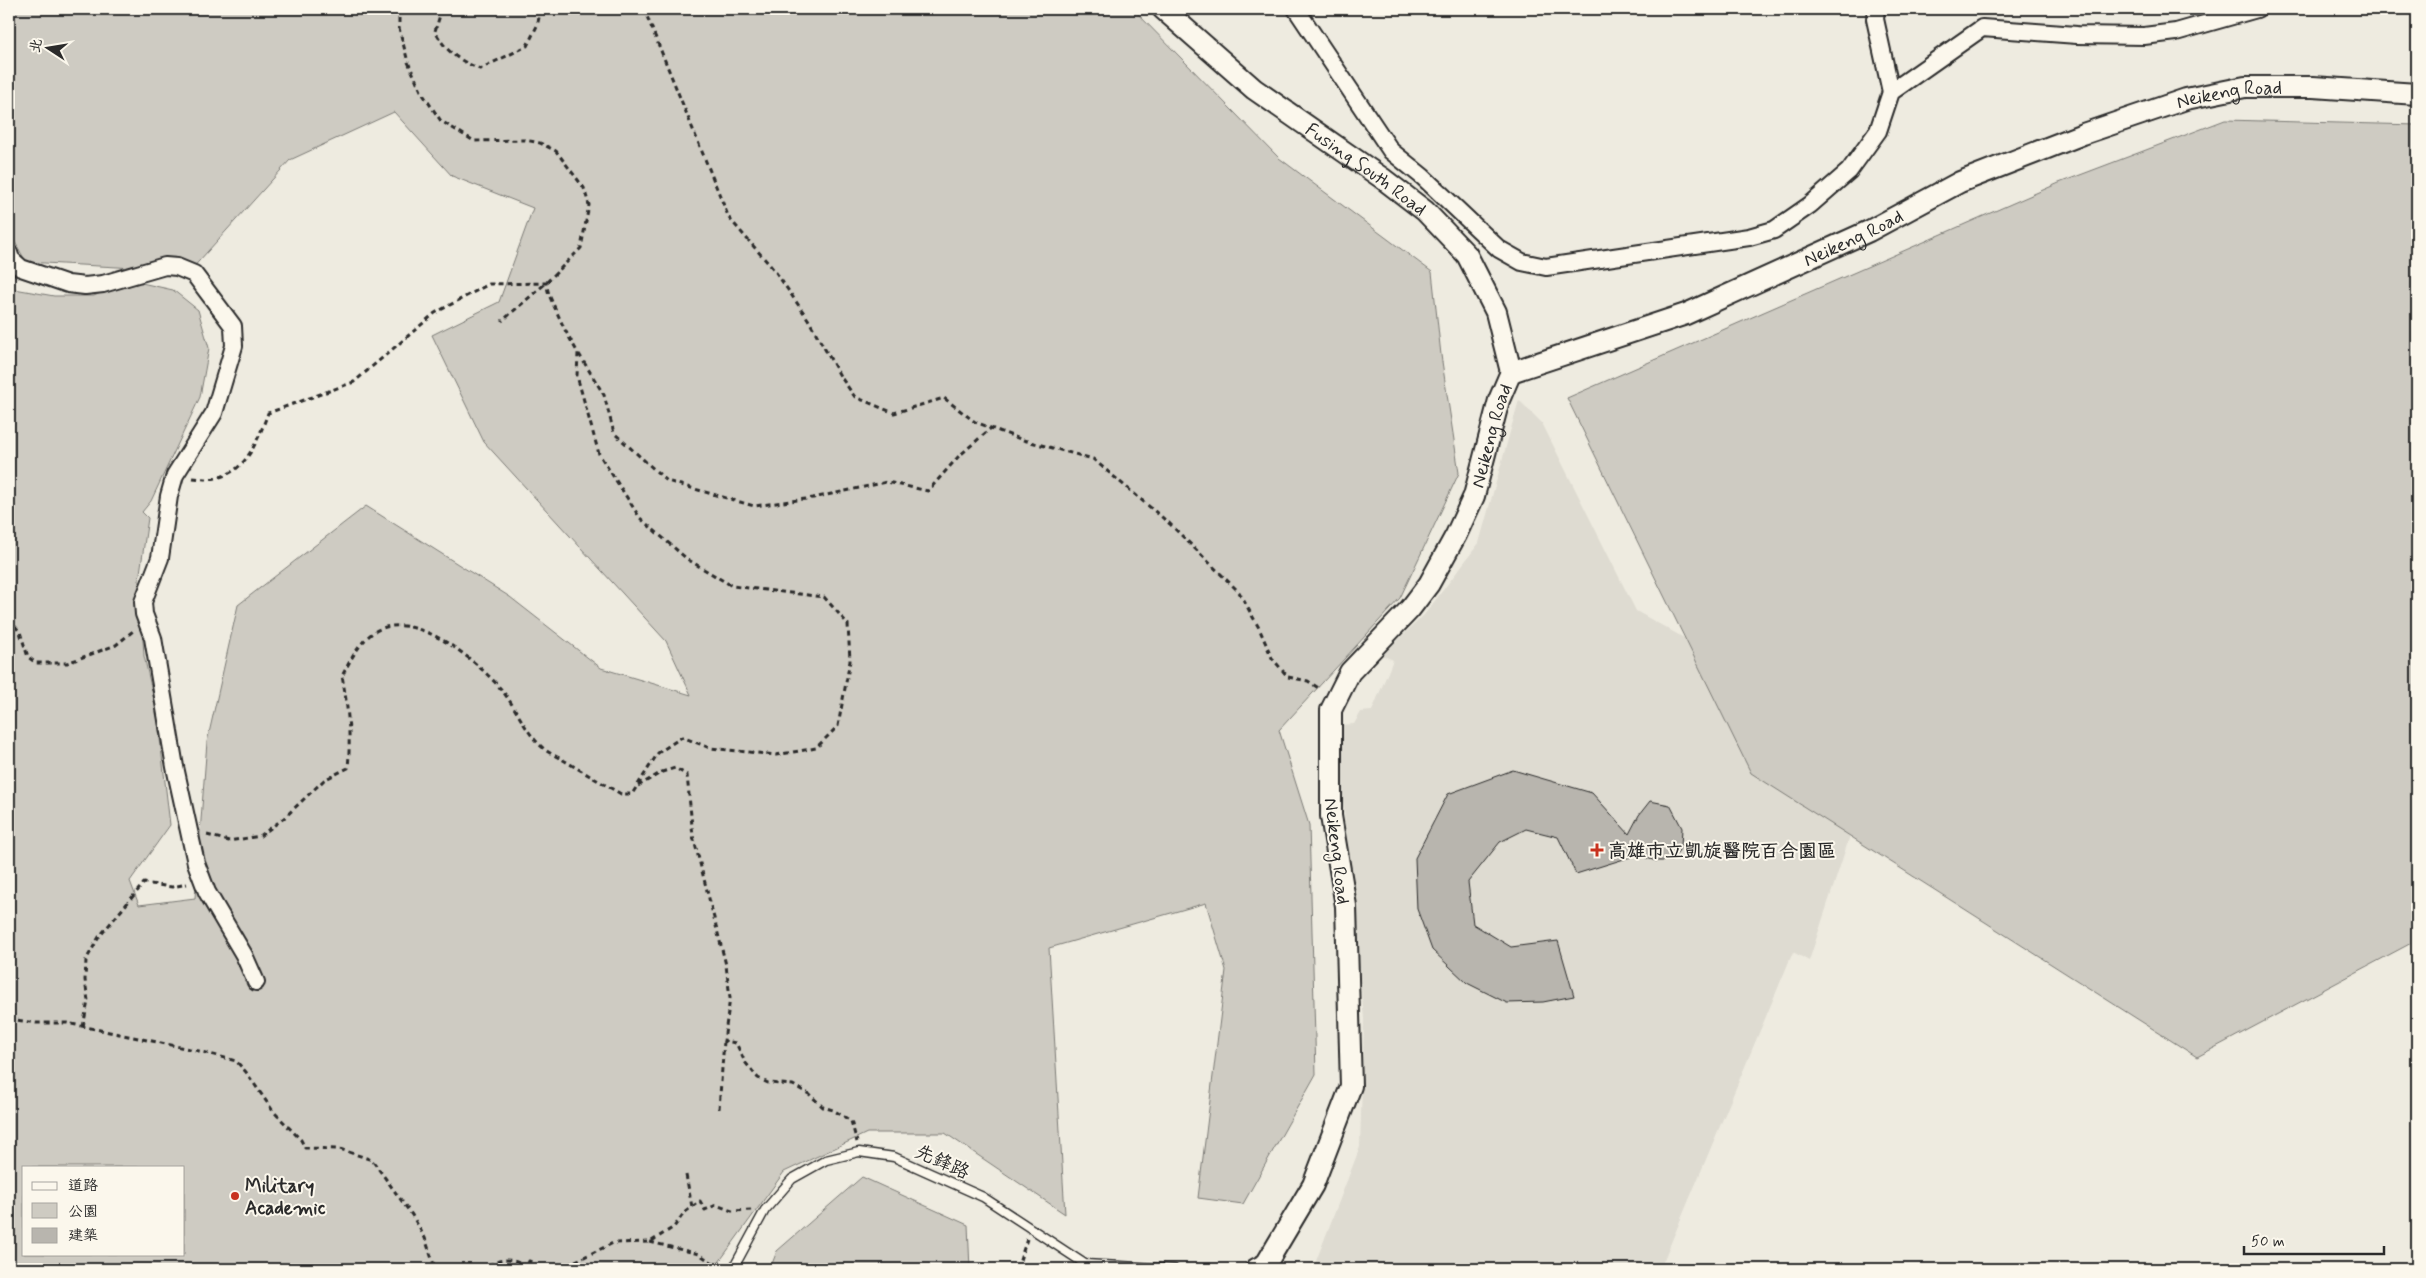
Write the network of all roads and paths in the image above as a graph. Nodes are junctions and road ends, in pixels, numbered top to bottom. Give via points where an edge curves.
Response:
1 (399, 9) edge
2 (442, 9) edge
3 (541, 9) edge
4 (644, 9) edge
5 (1163, 9) edge
6 (1296, 9) edge
7 (1876, 9) edge
8 (2257, 9) edge
9 (1891, 92) junction
10 (2417, 94) edge
11 (9, 253) edge
12 (546, 283) junction
13 (502, 322) dead end
14 (578, 353) junction
15 (1511, 372) junction
16 (991, 428) junction
17 (175, 475) junction
18 (143, 602) junction
19 (9, 619) edge
20 (1340, 693) junction
21 (637, 787) junction
22 (189, 836) junction
23 (196, 863) junction
24 (256, 982) dead end
25 (9, 1019) edge
26 (83, 1027) junction
27 (724, 1041) junction
28 (719, 1109) dead end
29 (859, 1152) junction
30 (686, 1175) dead end
31 (692, 1207) junction
32 (765, 1210) junction
33 (1030, 1228) junction
34 (650, 1242) junction
35 (452, 1269) edge
36 (480, 1269) edge
37 (531, 1269) edge
38 (538, 1269) edge
39 (559, 1269) edge
40 (722, 1269) edge
41 (733, 1269) edge
42 (1017, 1269) edge
43 (1174, 1269) edge
44 (1256, 1269) edge

1 - 12 path via 398,28 408,62 422,93 441,121 474,141 540,142 556,151 584,188 589,205 581,248
2 - 3 path via 435,31 444,47 459,61 480,69 527,46
4 - 16 path via 729,218 775,271 855,397 894,413 944,398 975,422
5 - 15 street, Fusing South Road via 1254,89 1425,211 1467,255 1496,312
6 - 9 street via 1392,151 1423,176 1499,249 1522,262 1546,267 1749,237 1774,230 1810,205 1849,171 1878,131
7 - 9 street via 1875,19
8 - 9 street via 2176,32 2144,36 1982,28
10 - 15 street, Neikeng Road via 2313,87 2245,87 2186,99 2083,134 1960,182 1869,231 1686,314
11 - 17 street via 21,268 68,284 85,286 165,266 177,267 194,274 228,319 233,326 234,346 214,412
12 - 13 path
12 - 14 path via 564,330
12 - 17 path via 489,284 435,313 354,382 268,413 244,464 220,479
14 - 16 path via 604,395 614,433 666,481 754,506 813,498 887,482 928,491
14 - 21 path via 577,376 599,454 640,518 687,559 732,586 824,597 848,624 850,661 838,726 816,748 776,755 710,748 682,737 658,753
15 - 20 street, Neikeng Road via 1499,400 1474,496 1456,535 1429,584 1410,609 1350,672
16 - 20 path via 1093,459 1170,524 1239,592 1272,658 1288,677 1308,681 1326,693
17 - 18 street via 160,558
18 - 19 path via 132,634 116,645 67,663 36,663 28,657 20,632
18 - 22 street via 153,638
20 - 44 street, Neikeng Road via 1331,710 1331,816 1346,906 1351,1086 1313,1185 1266,1264
21 - 22 path via 632,794 621,794 542,748 501,689 483,670 453,646 409,625 400,625 379,629 370,635 353,655 342,676 351,741 348,768 324,780 260,836 229,841 205,834
21 - 27 path via 675,768 687,775 693,836 726,965 730,998
22 - 23 street
23 - 24 street via 207,892
23 - 26 path via 193,882 172,887 144,883 99,937 86,960 88,1001
25 - 26 path
26 - 35 path via 199,1050 236,1061 305,1148 340,1149 372,1160 416,1222 434,1265
27 - 28 path
27 - 29 path via 736,1043 758,1078 768,1083 792,1085 810,1094 823,1107 851,1120
29 - 32 lane, 先鋒路 via 826,1160 792,1179
29 - 33 lane, 先鋒路 via 894,1157 982,1197
30 - 31 path
31 - 32 path via 700,1201 705,1210 716,1204 732,1211
31 - 34 path via 674,1227
32 - 41 lane, 先鋒路
33 - 42 path
33 - 43 lane, 先鋒路 via 1085,1264
34 - 39 path via 613,1243
34 - 40 path via 699,1254
36 - 37 path via 502,1259 514,1259 527,1267 529,1261 532,1262
37 - 38 path

